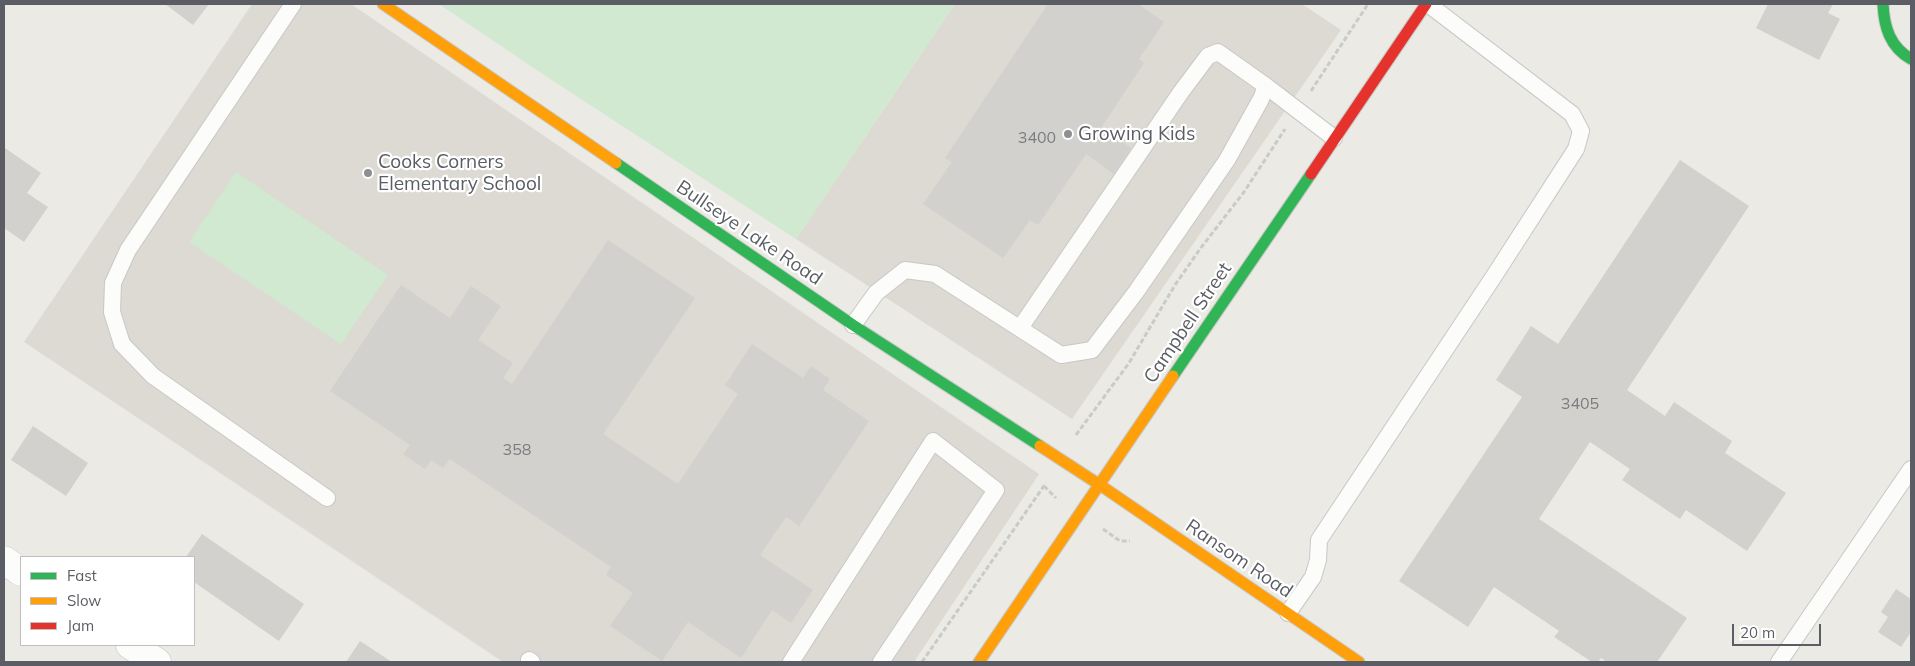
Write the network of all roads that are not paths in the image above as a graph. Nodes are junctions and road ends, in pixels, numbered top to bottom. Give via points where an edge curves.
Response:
1 (293, 4) edge
2 (383, 4) edge
3 (1427, 4) edge
4 (1883, 4) edge
5 (1911, 59) edge
6 (1266, 86) junction
7 (1334, 138) junction
8 (853, 325) junction
9 (1024, 331) junction
10 (1911, 469) edge
11 (1100, 485) junction
12 (327, 498) dead end
13 (4, 560) edge
14 (20, 571) edge
15 (1288, 613) junction
16 (132, 646) edge
17 (157, 662) edge
18 (791, 662) edge
19 (881, 662) edge
20 (979, 662) edge
21 (1359, 662) edge
22 (1779, 662) edge

1 - 12 lane via 128,250 113,283 112,312 122,344 152,376
2 - 8 main road, Bullseye Lake Road
3 - 7 main road, Campbell Street
3 - 15 lane via 1572,114 1581,131 1576,149 1319,540 1313,576
4 - 5 main road via 1883,19 1894,46
6 - 7 lane
6 - 9 lane via 1262,99 1227,160 1092,350 1060,355
6 - 9 lane via 1218,52 1208,56
7 - 11 main road, Campbell Street
8 - 9 lane via 876,293 905,270 935,274
8 - 11 main road, Bullseye Lake Road
10 - 22 lane
11 - 15 main road, Ransom Road
11 - 20 main road, Campbell Street
13 - 14 street
15 - 21 main road, Ransom Road
16 - 17 street
18 - 19 lane via 933,441 996,490

